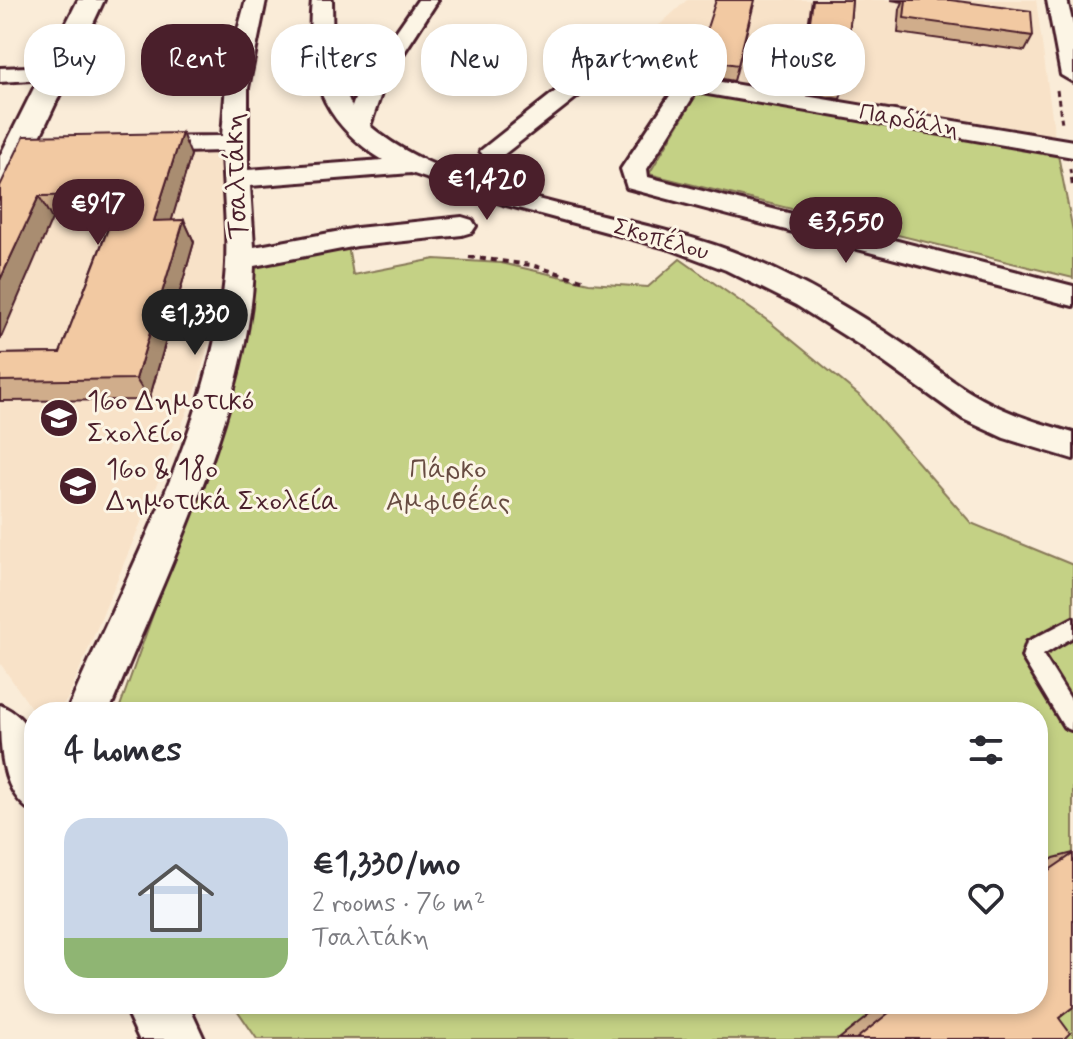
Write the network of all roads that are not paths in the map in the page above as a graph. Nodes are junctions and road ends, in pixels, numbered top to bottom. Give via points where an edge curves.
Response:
1 (91, 0) edge
2 (256, 0) edge
3 (322, 0) edge
4 (428, 0) edge
5 (1057, 0) edge
6 (79, 24) edge
7 (1072, 62) edge
8 (24, 74) edge
9 (0, 75) edge
10 (727, 90) edge
11 (46, 96) edge
12 (560, 96) edge
13 (681, 96) edge
14 (357, 127) junction
15 (234, 143) junction
16 (111, 145) edge
17 (23, 148) edge
18 (1073, 149) edge
19 (493, 151) dead end
20 (414, 165) junction
21 (236, 179) junction
22 (462, 183) junction
23 (0, 188) edge
24 (462, 226) junction
25 (469, 257) road end
26 (238, 260) junction
27 (1073, 296) edge
28 (1073, 446) edge
29 (1073, 627) edge
30 (92, 702) edge
31 (1071, 720) edge
32 (0, 731) edge
33 (24, 770) edge
34 (159, 1014) edge
35 (173, 1039) edge

1 - 6 main road
2 - 15 street, Τσαλτάκη via 239,61
3 - 14 street, Σκοπέλου via 320,65 333,95
4 - 14 street via 373,82
5 - 7 street
8 - 9 street
10 - 18 street, Παρδάλη
11 - 17 main road
12 - 19 street, Παρδάλη
13 - 27 street via 634,169 636,182
14 - 20 street, Σκοπέλου via 381,148
15 - 16 street
15 - 21 street, Τσαλτάκη
17 - 23 main road
20 - 21 street
20 - 22 street, Σκοπέλου
21 - 26 street, Τσαλτάκη
22 - 24 street via 456,197
22 - 28 street, Σκοπέλου via 699,250 751,270 850,324 960,402 1011,428
24 - 25 street
24 - 26 street via 383,233
26 - 30 street, Τσαλτάκη via 232,319 209,409
29 - 31 lane via 1034,649 1032,657
32 - 33 main road
34 - 35 main road

